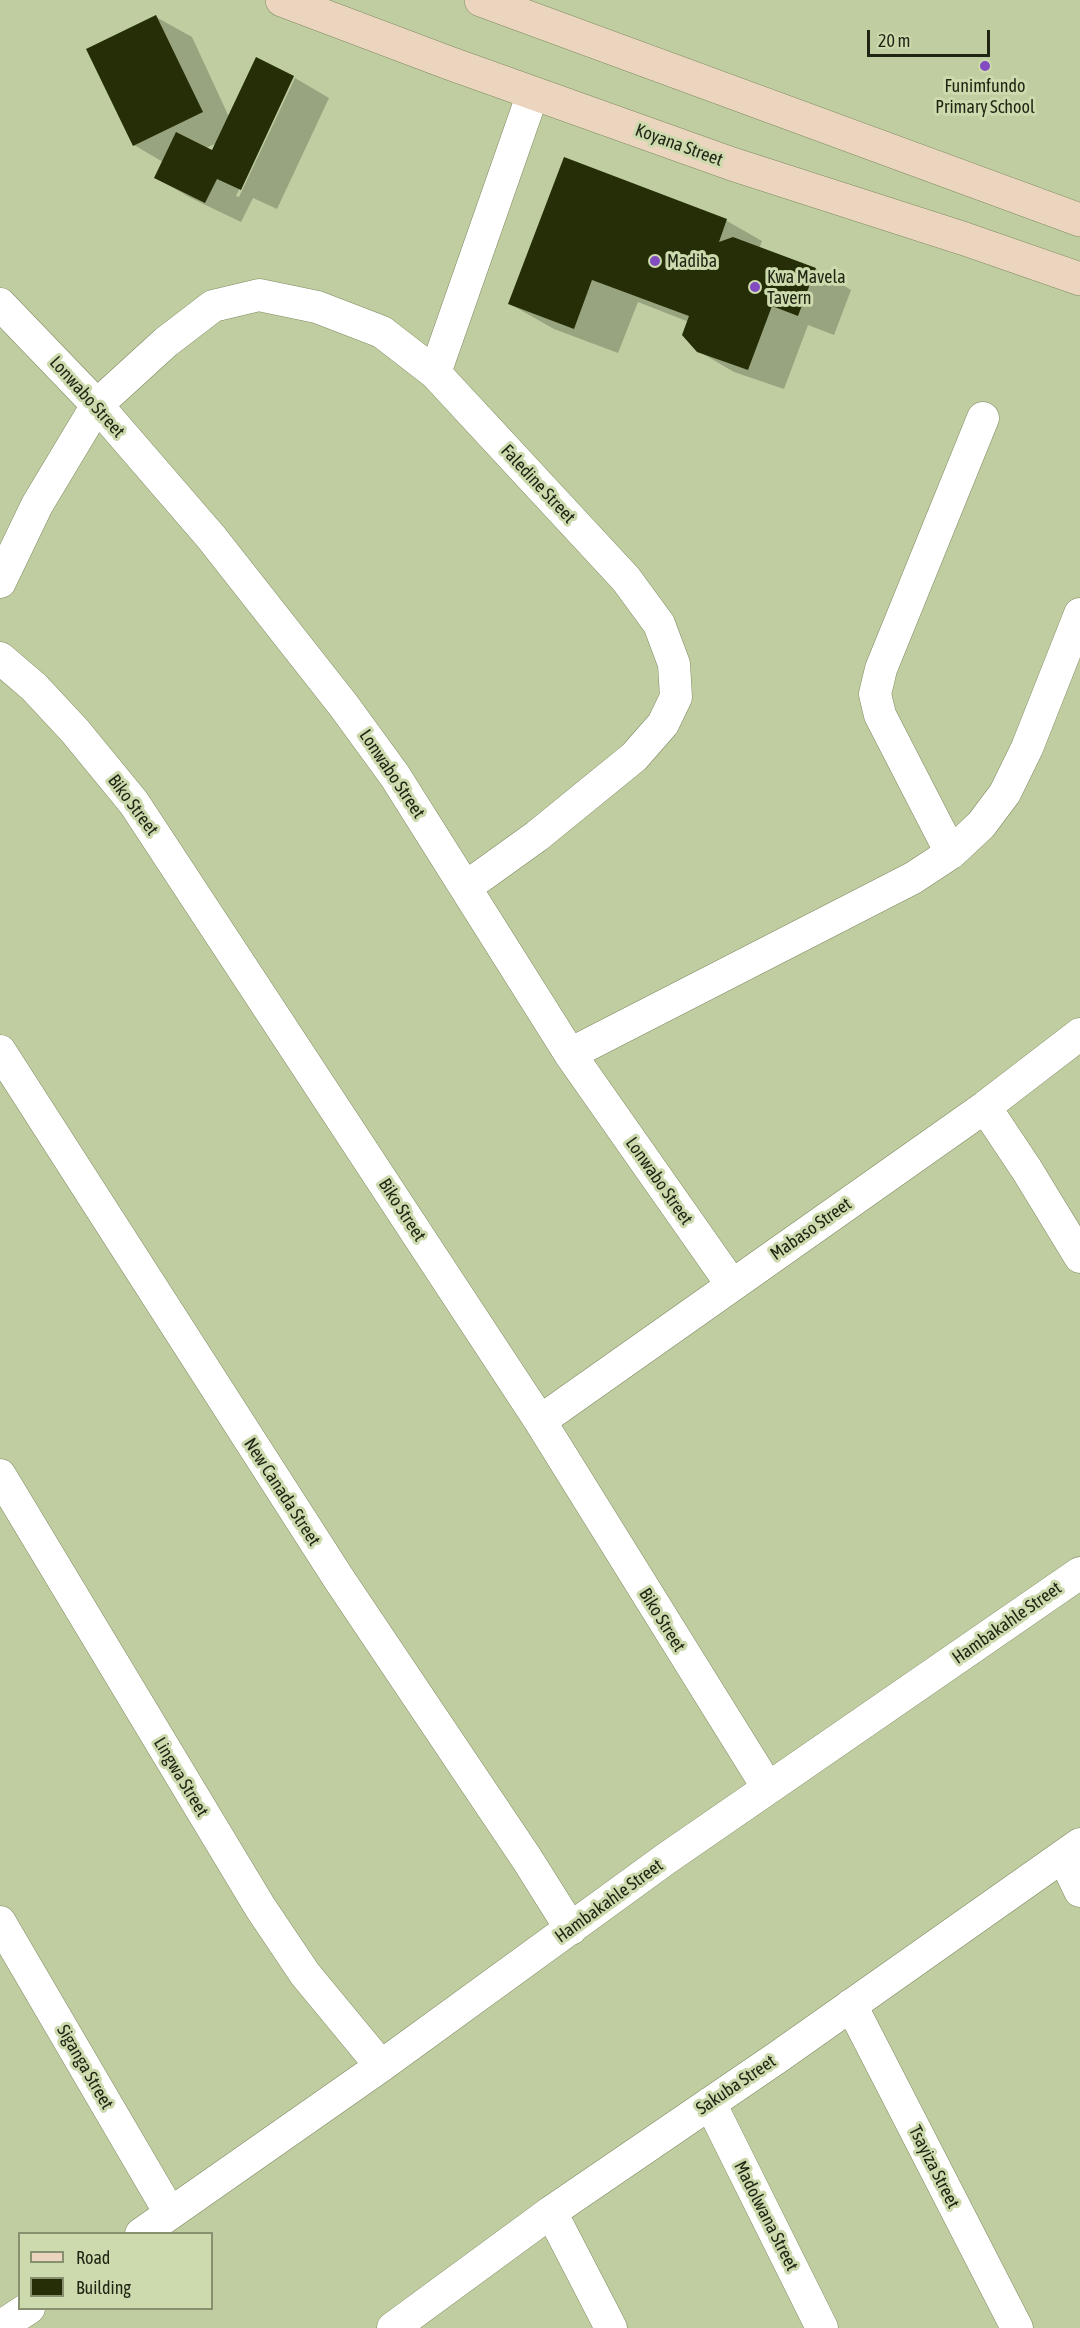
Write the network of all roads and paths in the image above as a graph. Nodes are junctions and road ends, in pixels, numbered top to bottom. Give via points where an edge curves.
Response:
1 (282, 0) edge
2 (481, 0) edge
3 (533, 93) junction
4 (1080, 220) edge
5 (1080, 279) edge
6 (0, 304) edge
7 (435, 373) junction
8 (97, 405) junction
9 (983, 418) dead end
10 (0, 582) edge
11 (1080, 614) edge
12 (0, 658) edge
13 (951, 853) junction
14 (466, 887) junction
15 (1080, 1034) edge
16 (0, 1051) edge
17 (570, 1054) junction
18 (985, 1107) junction
19 (1080, 1257) edge
20 (732, 1285) junction
21 (540, 1421) junction
22 (0, 1475) edge
23 (1080, 1573) edge
24 (768, 1788) junction
25 (1072, 1850) edge
26 (1080, 1891) edge
27 (0, 1922) edge
28 (571, 1929) junction
29 (851, 2005) junction
30 (381, 2066) junction
31 (710, 2103) junction
32 (551, 2212) junction
33 (170, 2213) junction
34 (144, 2232) edge
35 (26, 2310) edge
36 (399, 2326) edge
37 (0, 2327) edge
38 (611, 2328) edge
39 (822, 2328) edge
40 (1017, 2328) edge

1 - 3 main road, Koyana Street
2 - 4 main road
3 - 5 main road, Koyana Street via 811,191
3 - 7 street
6 - 8 street, Lonwabo Street
7 - 8 street, Faledine Street via 382,332 317,307 259,296 213,306 166,342
7 - 14 street, Faledine Street via 626,579 659,624 674,664 676,697 663,724 634,757 537,836
8 - 10 street, Faledine Street via 37,505
8 - 14 street, Lonwabo Street via 211,537 344,705
9 - 13 street via 881,669 875,694 880,715
11 - 13 street via 1005,793 981,825
12 - 21 street, Biko Street via 43,696 134,803
13 - 17 street via 913,878
14 - 17 street, Lonwabo Street
15 - 18 street, Mabaso Street
16 - 28 street, New Canada Street via 326,1559
17 - 20 street, Lonwabo Street
18 - 19 street
18 - 20 street, Mabaso Street
20 - 21 street, Mabaso Street
21 - 24 street, Biko Street
22 - 30 street, Lingwa Street via 260,1907 305,1974
23 - 24 street, Hambakahle Street
24 - 28 street, Hambakahle Street
25 - 26 street
25 - 29 street, Sakuba Street
27 - 33 street, Siganga Street
28 - 30 street, Hambakahle Street
29 - 31 street, Sakuba Street
29 - 40 street, Tsayiza Street
30 - 33 street, Hambakahle Street
31 - 32 street, Sakuba Street
31 - 39 street, Madolwana Street
32 - 36 street, Sakuba Street
32 - 38 street
33 - 34 street, Hambakahle Street
35 - 37 street

